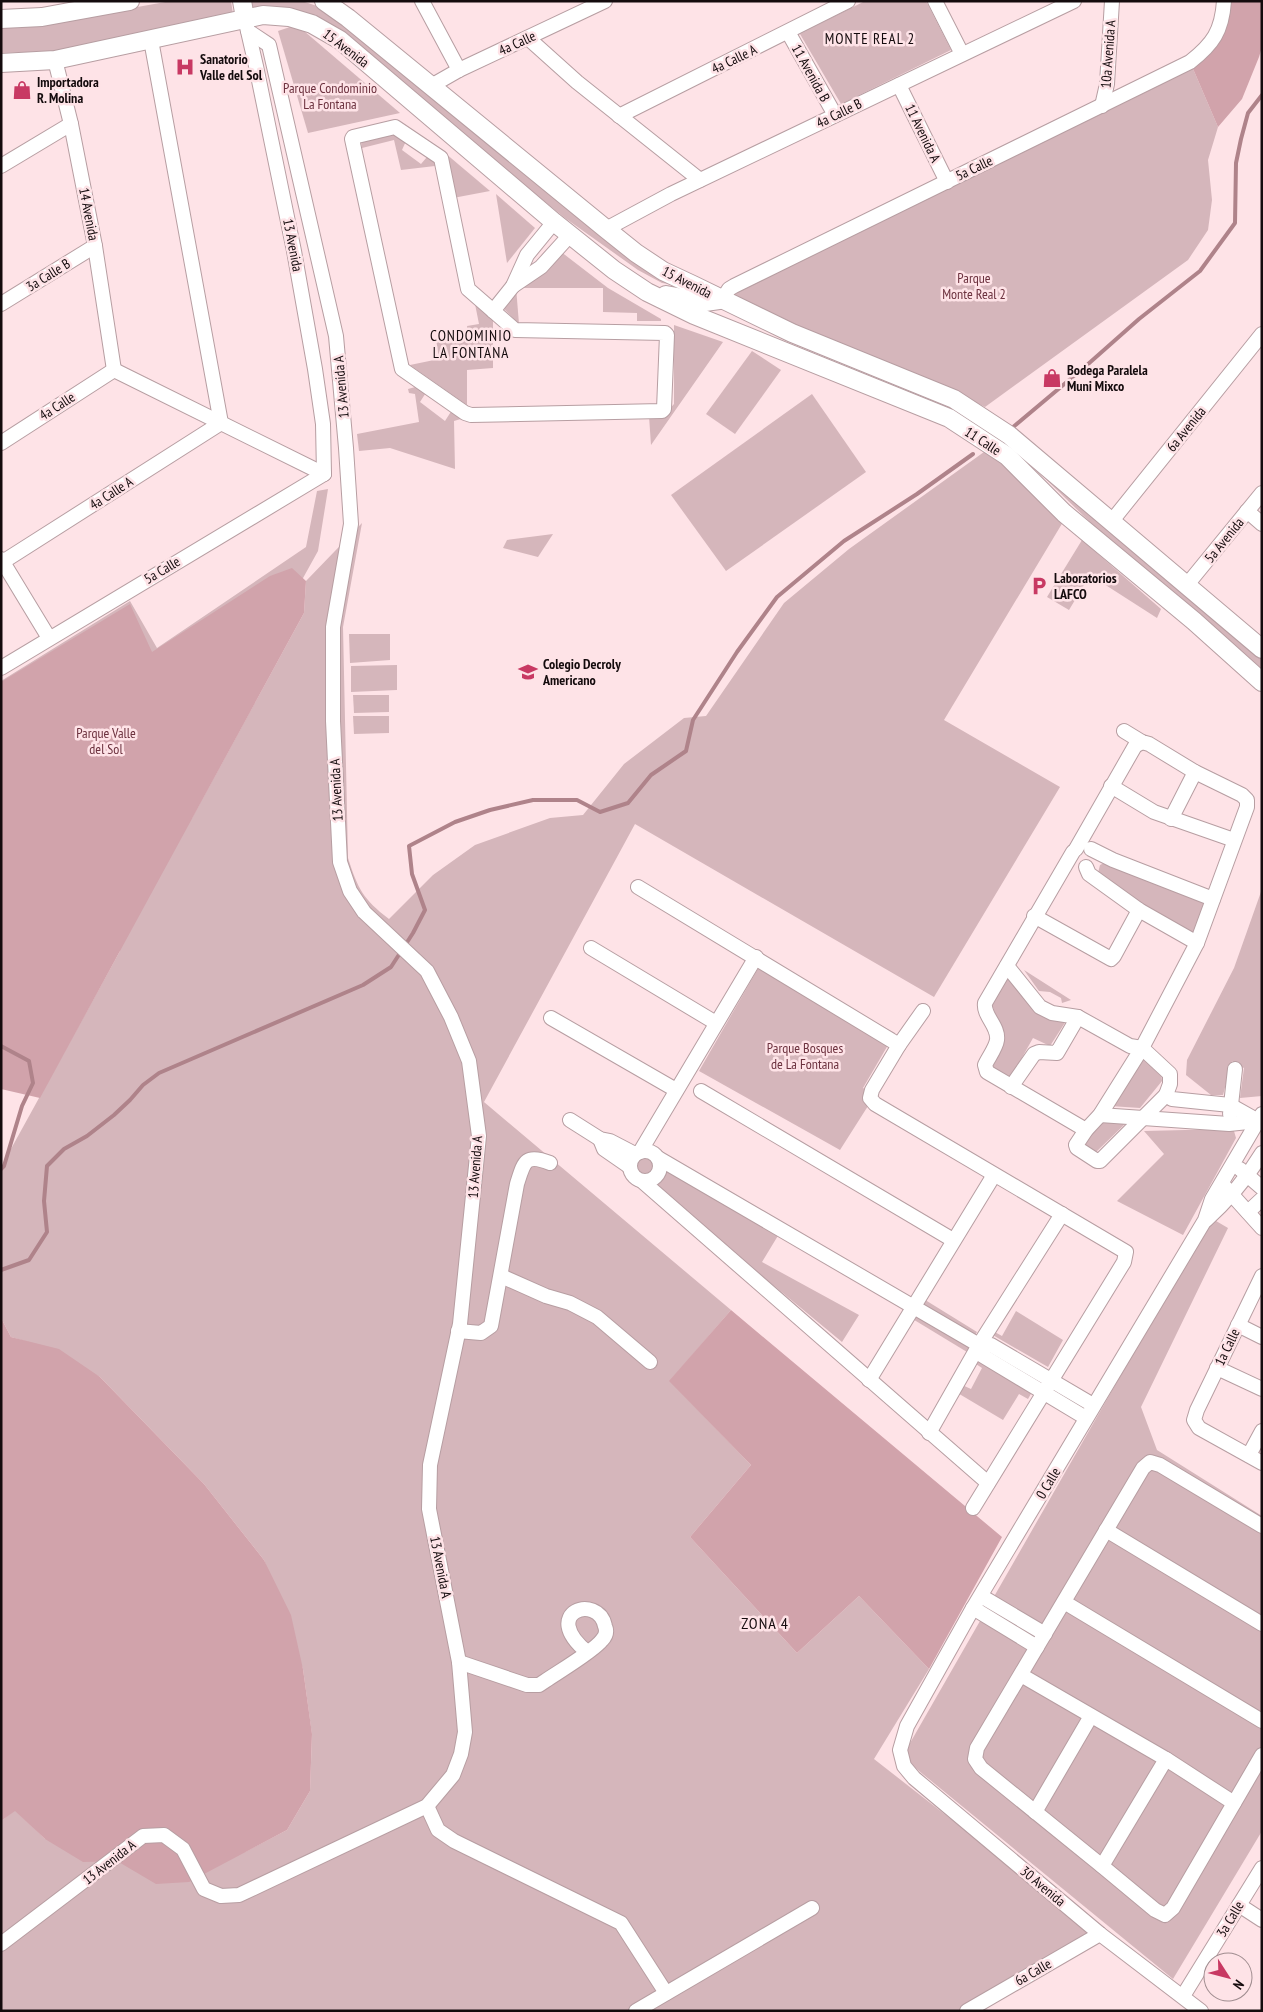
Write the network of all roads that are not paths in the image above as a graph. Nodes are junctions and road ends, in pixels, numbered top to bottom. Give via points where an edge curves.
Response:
1 (130, 1) edge
2 (324, 1) edge
3 (422, 1) edge
4 (605, 1) edge
5 (848, 1) edge
6 (935, 1) edge
7 (1074, 1) edge
8 (1112, 1) edge
9 (1224, 1) edge
10 (245, 17) edge
11 (1, 19) edge
12 (788, 32) junction
13 (528, 38) junction
14 (152, 40) junction
15 (962, 54) junction
16 (55, 60) junction
17 (1, 63) edge
18 (459, 70) junction
19 (899, 85) junction
20 (431, 86) junction
21 (1102, 106) junction
22 (619, 116) junction
23 (835, 116) junction
24 (71, 124) junction
25 (1, 166) edge
26 (700, 180) junction
27 (947, 182) junction
28 (550, 226) junction
29 (606, 229) junction
30 (566, 239) junction
31 (95, 246) junction
32 (513, 286) junction
33 (647, 292) junction
34 (722, 300) junction
35 (1, 304) edge
36 (493, 310) junction
37 (1262, 334) edge
38 (114, 370) junction
39 (221, 423) junction
40 (1, 443) edge
41 (324, 474) junction
42 (1262, 493) edge
43 (1247, 511) junction
44 (1111, 522) junction
45 (1262, 524) edge
46 (2, 561) edge
47 (1186, 586) junction
48 (49, 638) junction
49 (1262, 649) edge
50 (1, 668) edge
51 (1262, 682) edge
52 (1124, 731) dead end
53 (1142, 742) junction
54 (1195, 772) junction
55 (1111, 786) junction
56 (1171, 819) junction
57 (1234, 840) junction
58 (1082, 855) junction
59 (638, 887) dead end
60 (1213, 899) junction
61 (1139, 910) junction
62 (1034, 916) junction
63 (1197, 943) junction
64 (591, 948) dead end
65 (756, 957) junction
66 (1007, 966) junction
67 (923, 1011) dead end
68 (1078, 1017) junction
69 (551, 1018) dead end
70 (716, 1023) junction
71 (899, 1045) junction
72 (1142, 1048) junction
73 (1235, 1069) dead end
74 (1011, 1087) junction
75 (676, 1090) junction
76 (701, 1091) dead end
77 (1166, 1095) junction
78 (1201, 1103) junction
79 (1230, 1105) junction
80 (1100, 1115) junction
81 (1140, 1119) junction
82 (1261, 1119) edge
83 (570, 1120) dead end
84 (1201, 1122) junction
85 (1229, 1124) junction
86 (1086, 1130) junction
87 (600, 1138) junction
88 (638, 1153) junction
89 (1262, 1154) edge
90 (658, 1158) junction
91 (550, 1162) dead end
92 (1233, 1163) junction
93 (630, 1167) junction
94 (994, 1175) junction
95 (1247, 1175) junction
96 (642, 1181) junction
97 (1222, 1183) junction
98 (1262, 1188) edge
99 (1231, 1194) junction
100 (1262, 1199) edge
101 (1248, 1212) junction
102 (1062, 1214) junction
103 (1205, 1220) junction
104 (1262, 1228) edge
105 (954, 1240) junction
106 (501, 1276) junction
107 (1262, 1276) edge
108 (914, 1307) junction
109 (1238, 1325) junction
110 (458, 1331) junction
111 (1262, 1336) edge
112 (979, 1345) junction
113 (650, 1362) dead end
114 (1217, 1368) junction
115 (869, 1380) junction
116 (1047, 1388) junction
117 (1262, 1389) edge
118 (1094, 1405) junction
119 (1086, 1418) junction
120 (1262, 1430) edge
121 (929, 1433) junction
122 (1249, 1455) junction
123 (1262, 1463) edge
124 (988, 1483) junction
125 (973, 1508) dead end
126 (1262, 1526) edge
127 (1106, 1530) junction
128 (981, 1596) junction
129 (1064, 1602) junction
130 (973, 1608) junction
131 (1021, 1619) junction
132 (1262, 1624) edge
133 (1012, 1632) junction
134 (1045, 1634) junction
135 (1037, 1647) junction
136 (587, 1652) dead end
137 (459, 1662) junction
138 (1020, 1675) junction
139 (1091, 1716) junction
140 (1262, 1721) edge
141 (900, 1750) joint
142 (1262, 1755) edge
143 (1166, 1760) junction
144 (1234, 1803) junction
145 (427, 1806) junction
146 (1035, 1812) junction
147 (1102, 1866) junction
148 (1262, 1868) edge
149 (1239, 1905) junction
150 (812, 1908) dead end
151 (1262, 1920) edge
152 (1100, 1934) junction
153 (1, 1944) edge
154 (666, 1993) junction
155 (1183, 1996) junction
156 (636, 2011) edge
157 (966, 2011) edge
158 (1201, 2011) edge

1 - 11 main road via 42,17
2 - 20 main road, 15 Avenida
3 - 18 street
4 - 13 street, 4a Calle
5 - 12 street, 4a Calle A
6 - 15 street
7 - 15 street, 4a Calle B
8 - 21 street, 10a Avenida A via 1107,84
9 - 21 street, 5a Calle via 1220,28 1203,51 1190,62
10 - 14 main road, 15 Avenida
10 - 28 main road, 15 Avenida via 289,17 312,24 340,40 491,169
10 - 41 street, 13 Avenida via 315,369 323,424
10 - 110 street, 13 Avenida A via 270,45 336,336 351,524 333,627 333,721 340,862 350,891 364,912 428,971 469,1061 479,1136
12 - 22 street, 4a Calle A
12 - 23 street, 11 Avenida B
13 - 18 street, 4a Calle
13 - 22 street
14 - 16 main road, 15 Avenida
14 - 39 street
15 - 19 street, 4a Calle B
16 - 17 main road, 15 Avenida
16 - 24 street, 14 Avenida
18 - 20 street, 4a Calle
19 - 23 street, 4a Calle B
19 - 27 street, 11 Avenida A
20 - 29 main road, 15 Avenida
21 - 27 street, 5a Calle
22 - 26 street
23 - 26 street, 4a Calle B
24 - 25 street
24 - 31 street, 14 Avenida
26 - 29 street, 4a Calle B
27 - 34 street, 5a Calle via 734,286
28 - 30 main road, 15 Avenida
28 - 32 street via 527,255
29 - 34 main road, 15 Avenida via 663,271
30 - 32 street via 542,268
30 - 33 main road, 15 Avenida
31 - 35 street, 3a Calle B
31 - 38 street, 14 Avenida
32 - 36 street
33 - 34 main road via 705,302
33 - 51 main road, 11 Calle via 694,315 949,418 1007,456 1064,512
34 - 44 main road, 11 Calle via 792,333 954,398 1008,435
36 - 36 street via 466,285 442,158 395,127 354,137 402,369 471,415 664,410 665,333 518,331
37 - 44 street, 6a Avenida
38 - 39 street
38 - 40 street, 4a Calle
39 - 41 street
39 - 46 street, 4a Calle A
41 - 48 street, 5a Calle
42 - 43 street, 5a Avenida
43 - 45 street
43 - 47 street, 5a Avenida
44 - 47 main road, 11 Calle
46 - 48 street
47 - 49 main road, 11 Calle
48 - 50 street, 5a Calle
52 - 53 street
53 - 54 street
53 - 55 street via 1135,746
54 - 56 street
54 - 57 street via 1247,800
55 - 56 street
55 - 58 street via 1088,826
56 - 57 street
57 - 60 street
58 - 60 street via 1113,860
58 - 61 street via 1089,874
58 - 62 street via 1060,872
59 - 65 street
60 - 63 street
61 - 62 street via 1111,959
61 - 63 street
62 - 66 street
63 - 72 street
64 - 70 street
65 - 70 street
65 - 71 street
66 - 68 street via 1040,1007 1052,1013
66 - 74 street via 985,1003 984,1009 997,1033 997,1041 984,1065 987,1072
67 - 71 street
68 - 72 street via 1130,1046
68 - 74 street via 1057,1053 1034,1054
69 - 75 street
70 - 75 street
71 - 94 street via 870,1098
72 - 77 street via 1170,1074
72 - 80 street
73 - 79 street
74 - 86 street
75 - 88 street
76 - 105 street
77 - 78 street via 1172,1100
77 - 81 street
78 - 79 street
78 - 84 street
79 - 82 street
79 - 85 street
80 - 81 street
80 - 86 street
81 - 84 street
81 - 86 street via 1100,1161 1077,1148 1076,1144
82 - 85 street
82 - 92 street, 0 Calle
83 - 87 street
84 - 85 street
87 - 88 street
87 - 93 street via 604,1149
88 - 90 street via 650,1152
88 - 93 street
89 - 95 street, 0 Calle
90 - 96 street via 658,1172 652,1179
90 - 108 street
91 - 106 street via 536,1157 528,1159 522,1166
92 - 95 street
92 - 97 street, 0 Calle
93 - 96 street via 634,1176
94 - 102 street
94 - 105 street
95 - 98 street
95 - 99 street, 0 Calle
96 - 115 street
97 - 99 street
97 - 103 street, 0 Calle
99 - 101 street
99 - 103 street, 0 Calle
100 - 101 street
101 - 104 street
102 - 112 street
102 - 116 street via 1126,1252 1124,1262
103 - 118 street, 0 Calle
105 - 108 street
106 - 110 street via 491,1326 481,1333
106 - 113 street via 597,1317
107 - 109 street, 1a Calle
108 - 112 street
108 - 115 street
109 - 111 street
109 - 114 street, 1a Calle
110 - 137 street, 13 Avenida A via 430,1465 429,1509
112 - 116 street via 983,1356
112 - 121 street
114 - 117 street
114 - 122 street, 1a Calle via 1194,1420 1199,1428
115 - 121 street
116 - 118 street
116 - 119 street
116 - 124 street
118 - 119 street, 0 Calle
119 - 128 street, 0 Calle
120 - 122 street
121 - 124 street
122 - 123 street
124 - 125 street
126 - 127 street via 1150,1462 1143,1468
127 - 129 street
127 - 132 street
128 - 130 street, 0 Calle
128 - 131 street
129 - 134 street
129 - 140 street
130 - 133 street
130 - 141 street, 0 Calle via 907,1726
131 - 133 street
131 - 134 street
133 - 135 street
134 - 135 street
135 - 138 street
136 - 137 street via 533,1686
137 - 145 street, 13 Avenida A via 465,1732 461,1754 452,1775
138 - 139 street
138 - 146 street via 977,1748 975,1759 981,1768
139 - 143 street
139 - 146 street
141 - 152 street, 30 Avenida via 904,1766 914,1778
142 - 144 street
143 - 144 street
143 - 147 street
144 - 147 street via 1173,1908 1165,1915 1154,1910
145 - 153 street, 13 Avenida A via 239,1895 221,1896 204,1889 183,1849 164,1835 143,1836
145 - 154 street via 438,1830 454,1841 621,1923
146 - 147 street
148 - 149 street, 3a Calle
149 - 151 street
149 - 155 street, 3a Calle
150 - 154 street
152 - 155 street, 30 Avenida
152 - 157 street, 6a Calle
154 - 156 street
155 - 158 street, 30 Avenida

